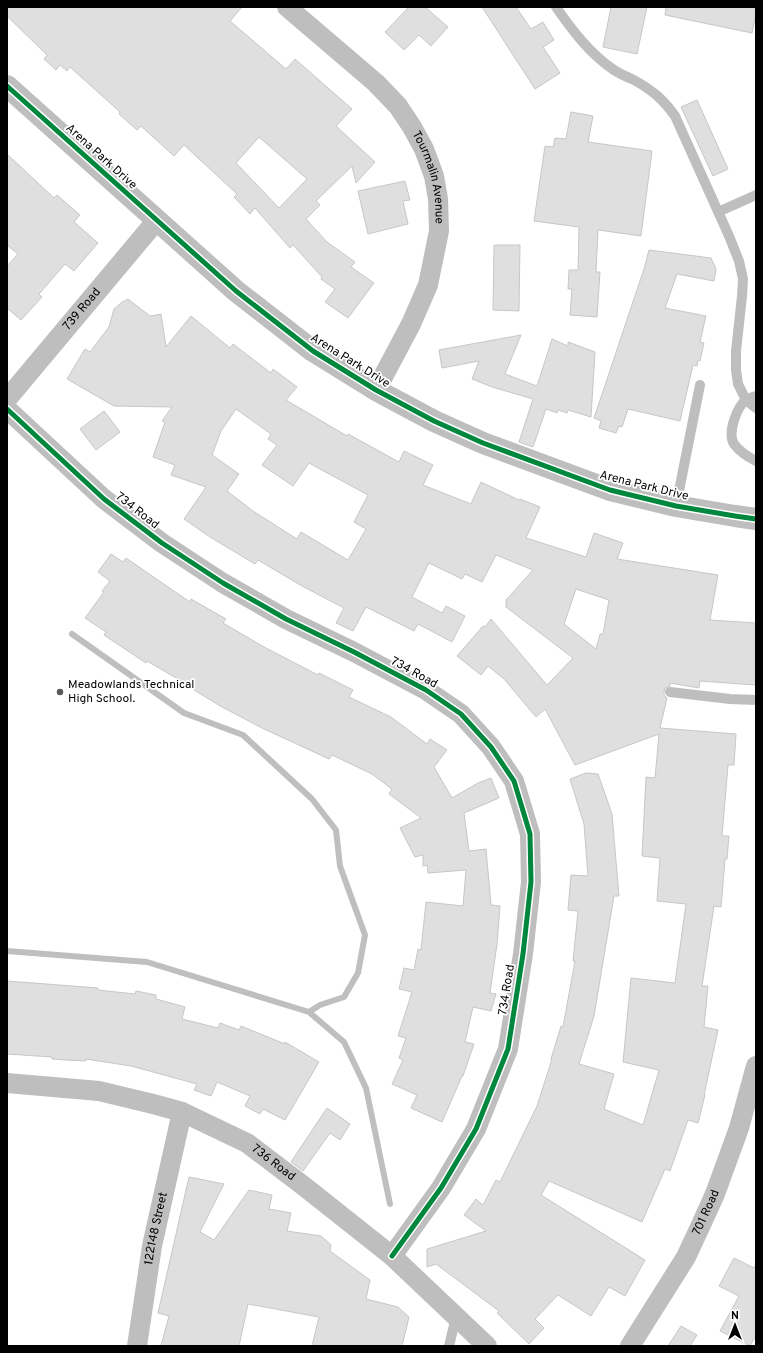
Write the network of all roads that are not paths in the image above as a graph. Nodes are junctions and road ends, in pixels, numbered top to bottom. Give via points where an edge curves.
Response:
1 (287, 7) edge
2 (556, 7) edge
3 (7, 86) edge
4 (756, 195) edge
5 (718, 212) junction
6 (157, 220) junction
7 (700, 385) dead end
8 (376, 390) junction
9 (751, 398) edge
10 (7, 399) edge
11 (756, 408) edge
12 (7, 409) edge
13 (756, 461) edge
14 (676, 506) junction
15 (756, 519) edge
16 (670, 692) dead end
17 (756, 700) edge
18 (756, 1066) edge
19 (7, 1083) edge
20 (182, 1112) junction
21 (392, 1256) junction
22 (456, 1317) junction
23 (137, 1346) edge
24 (449, 1346) edge
25 (488, 1346) edge
26 (630, 1346) edge

1 - 8 street, Tourmalin Avenue via 376,82 398,106 424,150 434,176 439,231 428,285 411,324
2 - 5 lane via 593,54 615,71 651,90 666,103 675,116
3 - 6 street, Arena Park Drive
4 - 5 lane
5 - 9 lane via 739,261 742,296 736,370 738,384
6 - 8 street, Arena Park Drive via 236,291 313,351
6 - 10 street, 739 Road
7 - 14 lane
8 - 14 street, Arena Park Drive via 434,421 483,443 610,490
9 - 11 lane
9 - 13 lane via 736,413 732,437 746,456
12 - 21 street, 734 Road via 104,499 162,543 280,616 426,690 461,714 492,747 514,781 530,834 531,882 508,1049 476,1129 441,1188
14 - 15 street, Arena Park Drive
16 - 17 lane
18 - 26 street, 701 Road via 739,1128 715,1194 686,1256
19 - 20 street, 736 Road via 99,1092
20 - 21 street, 736 Road via 247,1143
20 - 23 street, 122148 Street via 152,1246
21 - 22 street, 736 Road
22 - 24 lane
22 - 25 street, 736 Road

